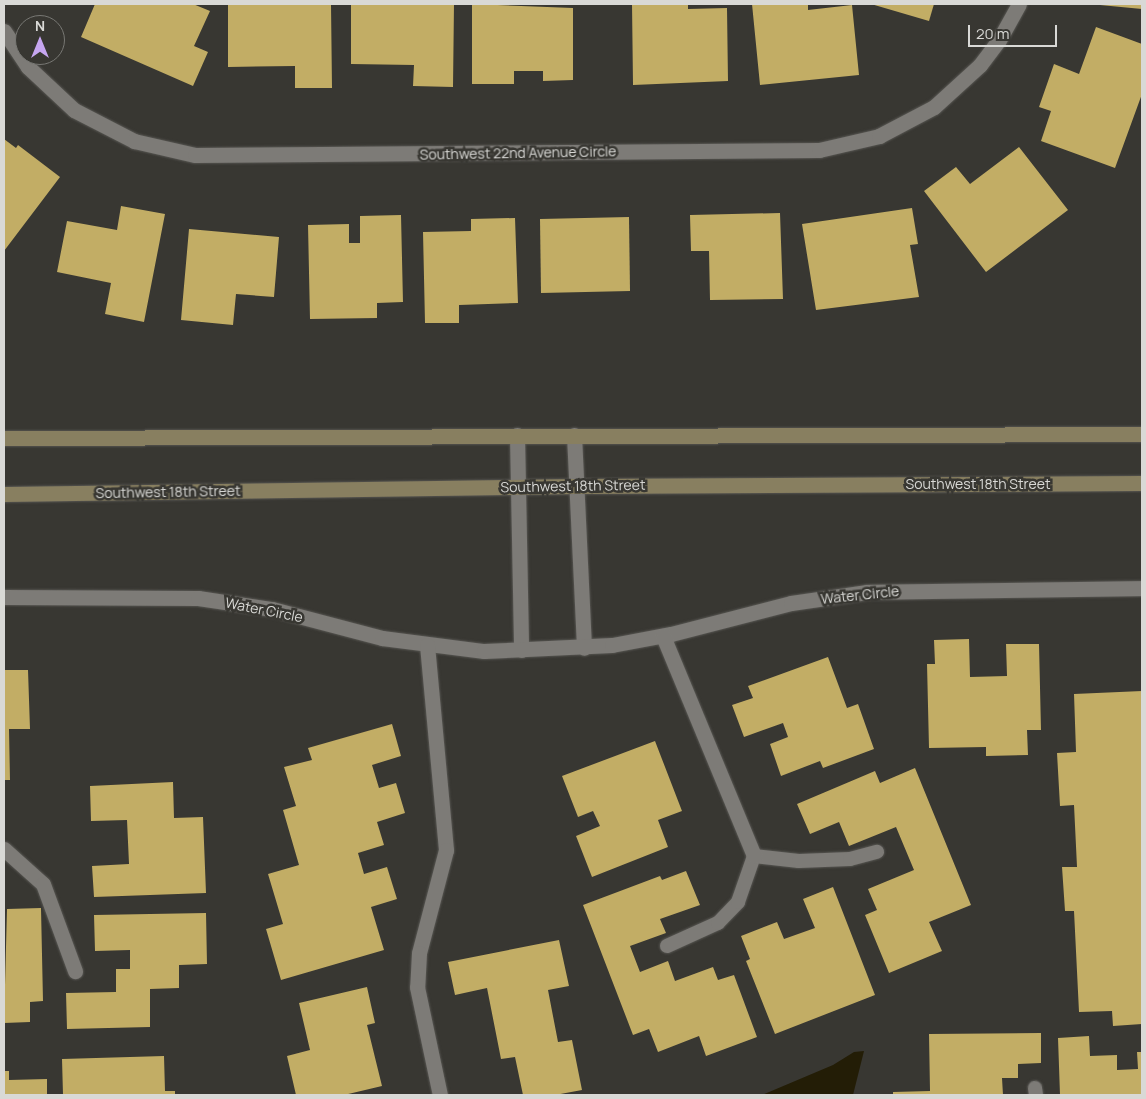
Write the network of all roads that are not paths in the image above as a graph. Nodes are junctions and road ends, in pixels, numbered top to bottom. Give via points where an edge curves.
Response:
1 (1019, 4) edge
2 (4, 32) edge
3 (1142, 434) edge
4 (517, 435) junction
5 (574, 435) junction
6 (4, 438) edge
7 (1142, 483) edge
8 (576, 486) junction
9 (517, 487) junction
10 (4, 494) edge
11 (1142, 588) edge
12 (4, 597) edge
13 (663, 636) junction
14 (427, 645) junction
15 (584, 648) junction
16 (521, 650) junction
17 (4, 849) edge
18 (877, 852) dead end
19 (754, 856) junction
20 (667, 946) dead end
21 (76, 971) dead end
22 (440, 1095) edge

1 - 2 street, Southwest 22nd Avenue Circle via 1000,40 980,65 934,107 879,136 819,150 195,155 134,141 74,110 28,67
3 - 5 main road
4 - 5 main road
4 - 6 main road
4 - 9 street
5 - 8 street
7 - 8 main road, Southwest 18th Street
8 - 9 main road, Southwest 18th Street
8 - 15 street
9 - 10 main road, Southwest 18th Street
9 - 16 street
11 - 13 street, Water Circle via 867,592 791,602
12 - 14 street, Water Circle via 198,598 272,610 382,638
13 - 15 street, Water Circle
13 - 19 street
14 - 16 street, Water Circle via 484,651
14 - 22 street via 446,850 419,953 417,987
15 - 16 street, Water Circle
17 - 21 street via 43,884
18 - 19 lane via 850,859 799,861
19 - 20 lane via 738,902 725,916 718,923

